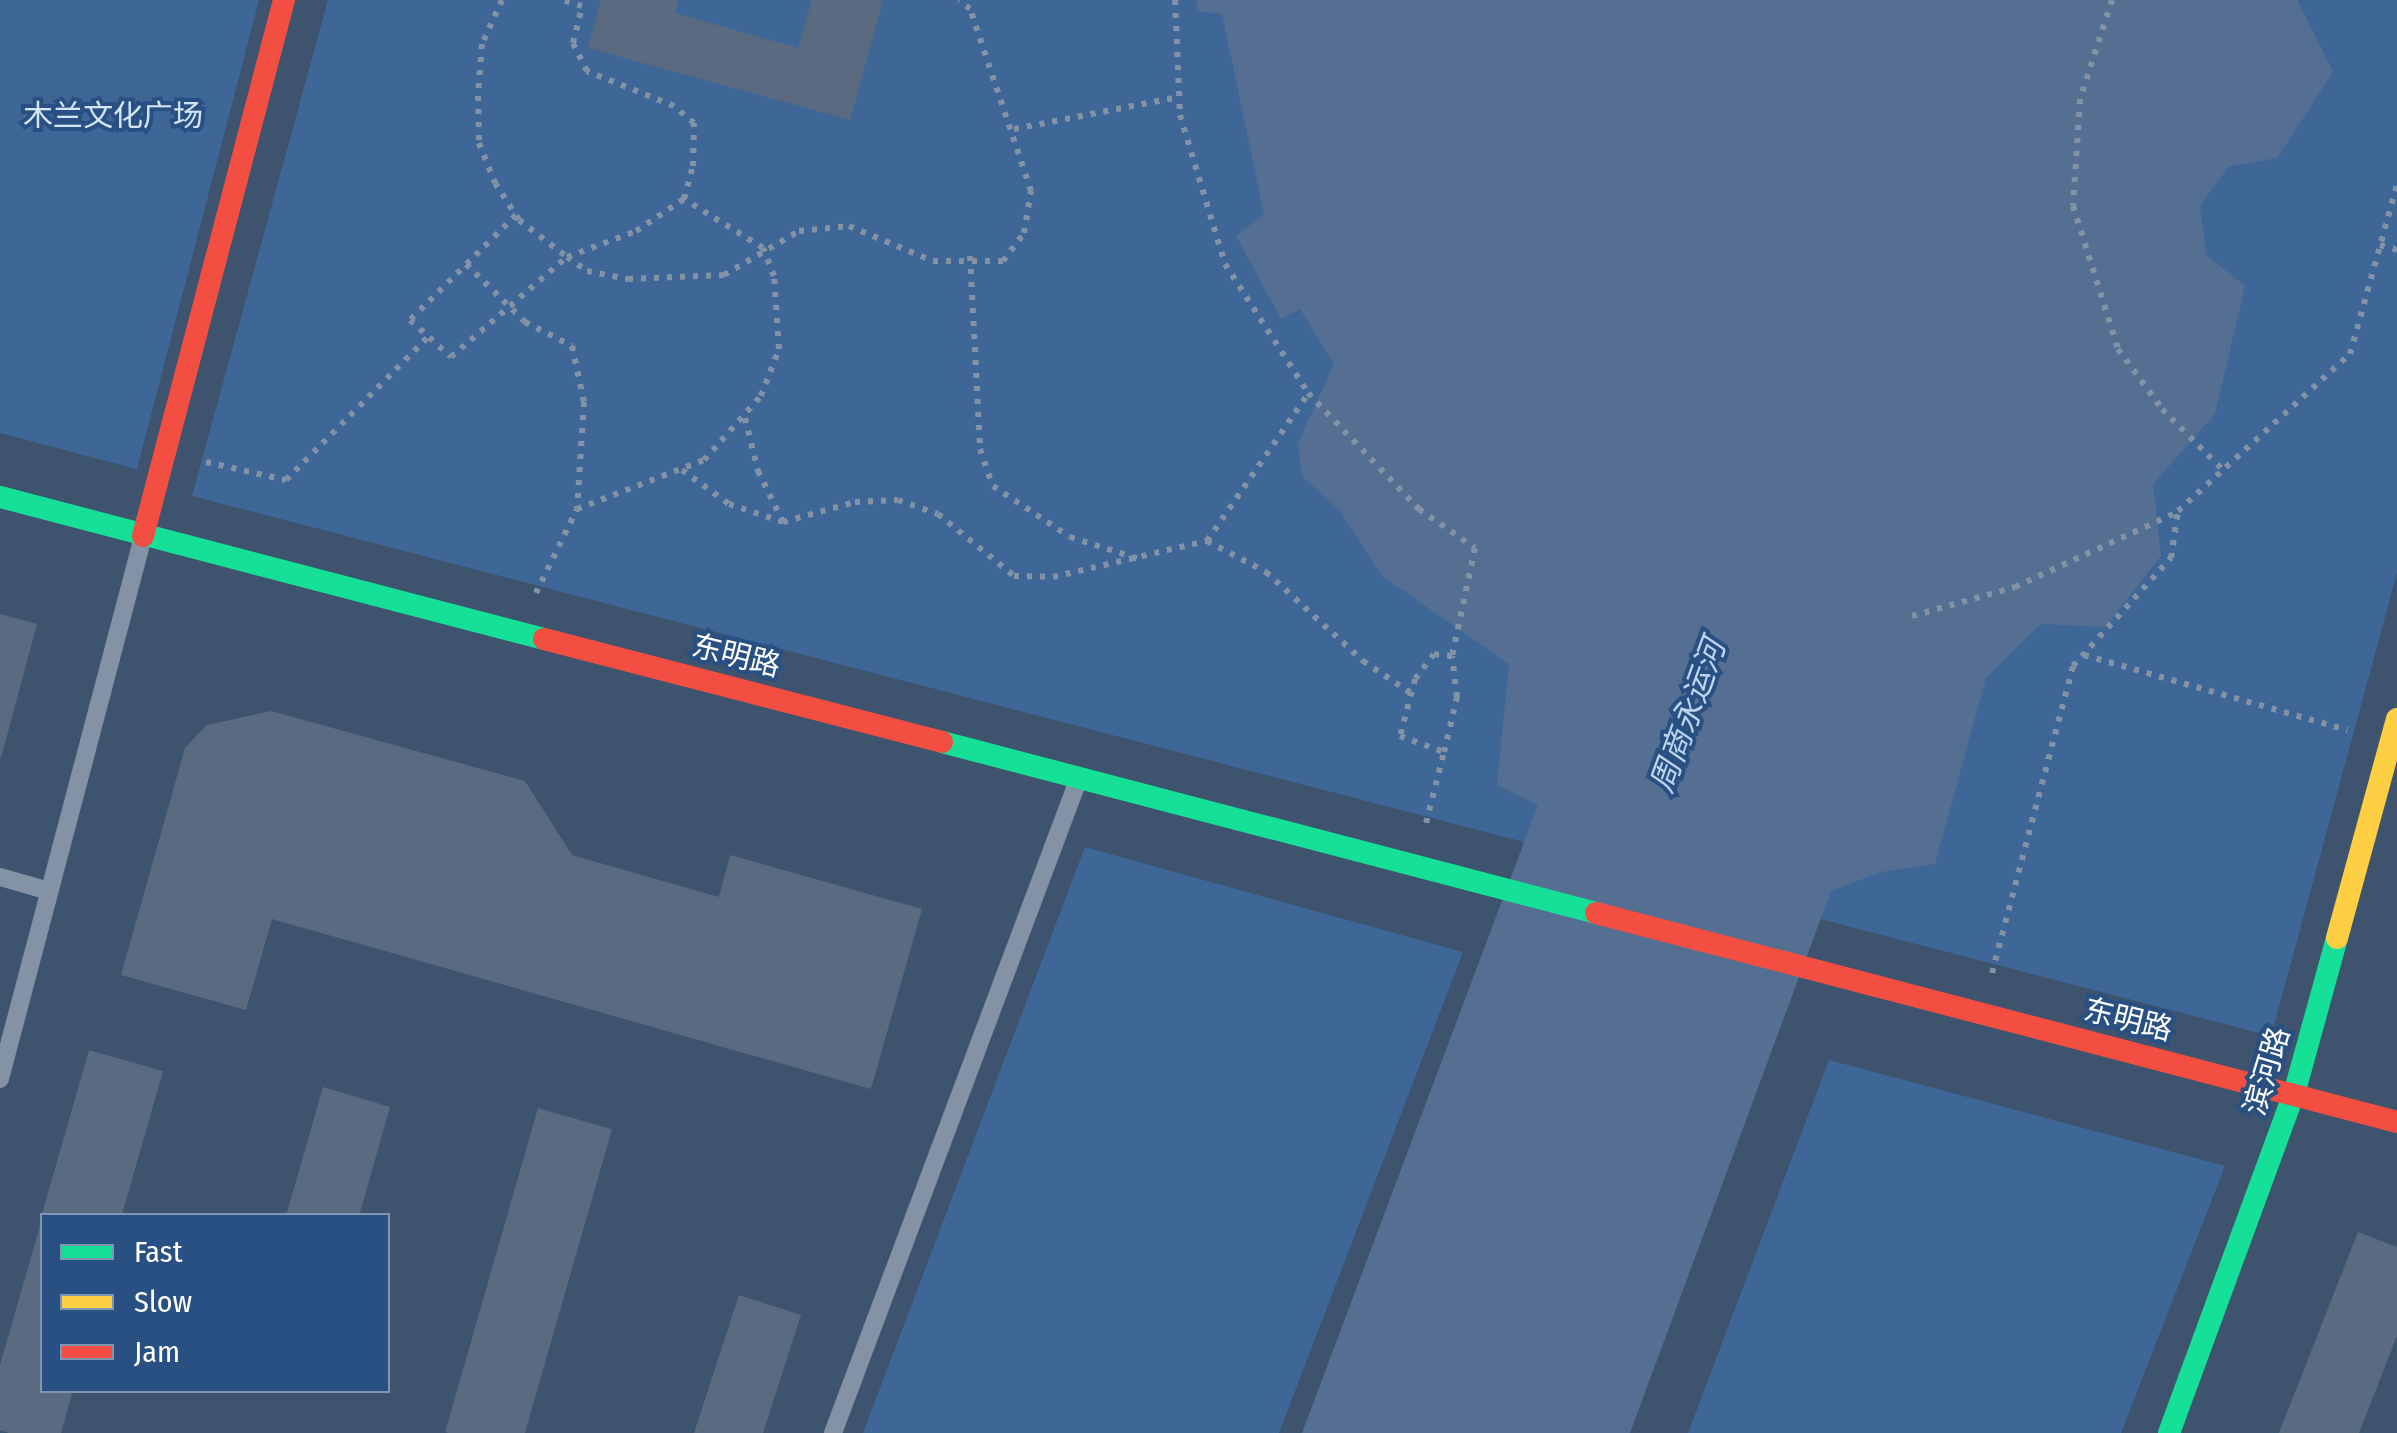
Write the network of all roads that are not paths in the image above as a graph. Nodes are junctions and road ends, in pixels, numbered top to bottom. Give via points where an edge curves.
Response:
1 (284, 0) edge
2 (0, 497) edge
3 (143, 536) junction
4 (2394, 731) edge
5 (1080, 775) junction
6 (0, 877) edge
7 (50, 891) junction
8 (0, 1078) edge
9 (2294, 1094) junction
10 (2397, 1122) edge
11 (833, 1433) edge
12 (2169, 1433) edge

1 - 3 street
2 - 3 street, 东明路
3 - 5 street, 东明路
3 - 7 lane
4 - 9 street, 滨河路
5 - 9 street, 东明路 via 1455,880
5 - 11 lane
6 - 7 lane
7 - 8 lane
9 - 10 street, 东明路
9 - 12 street, 滨河路

